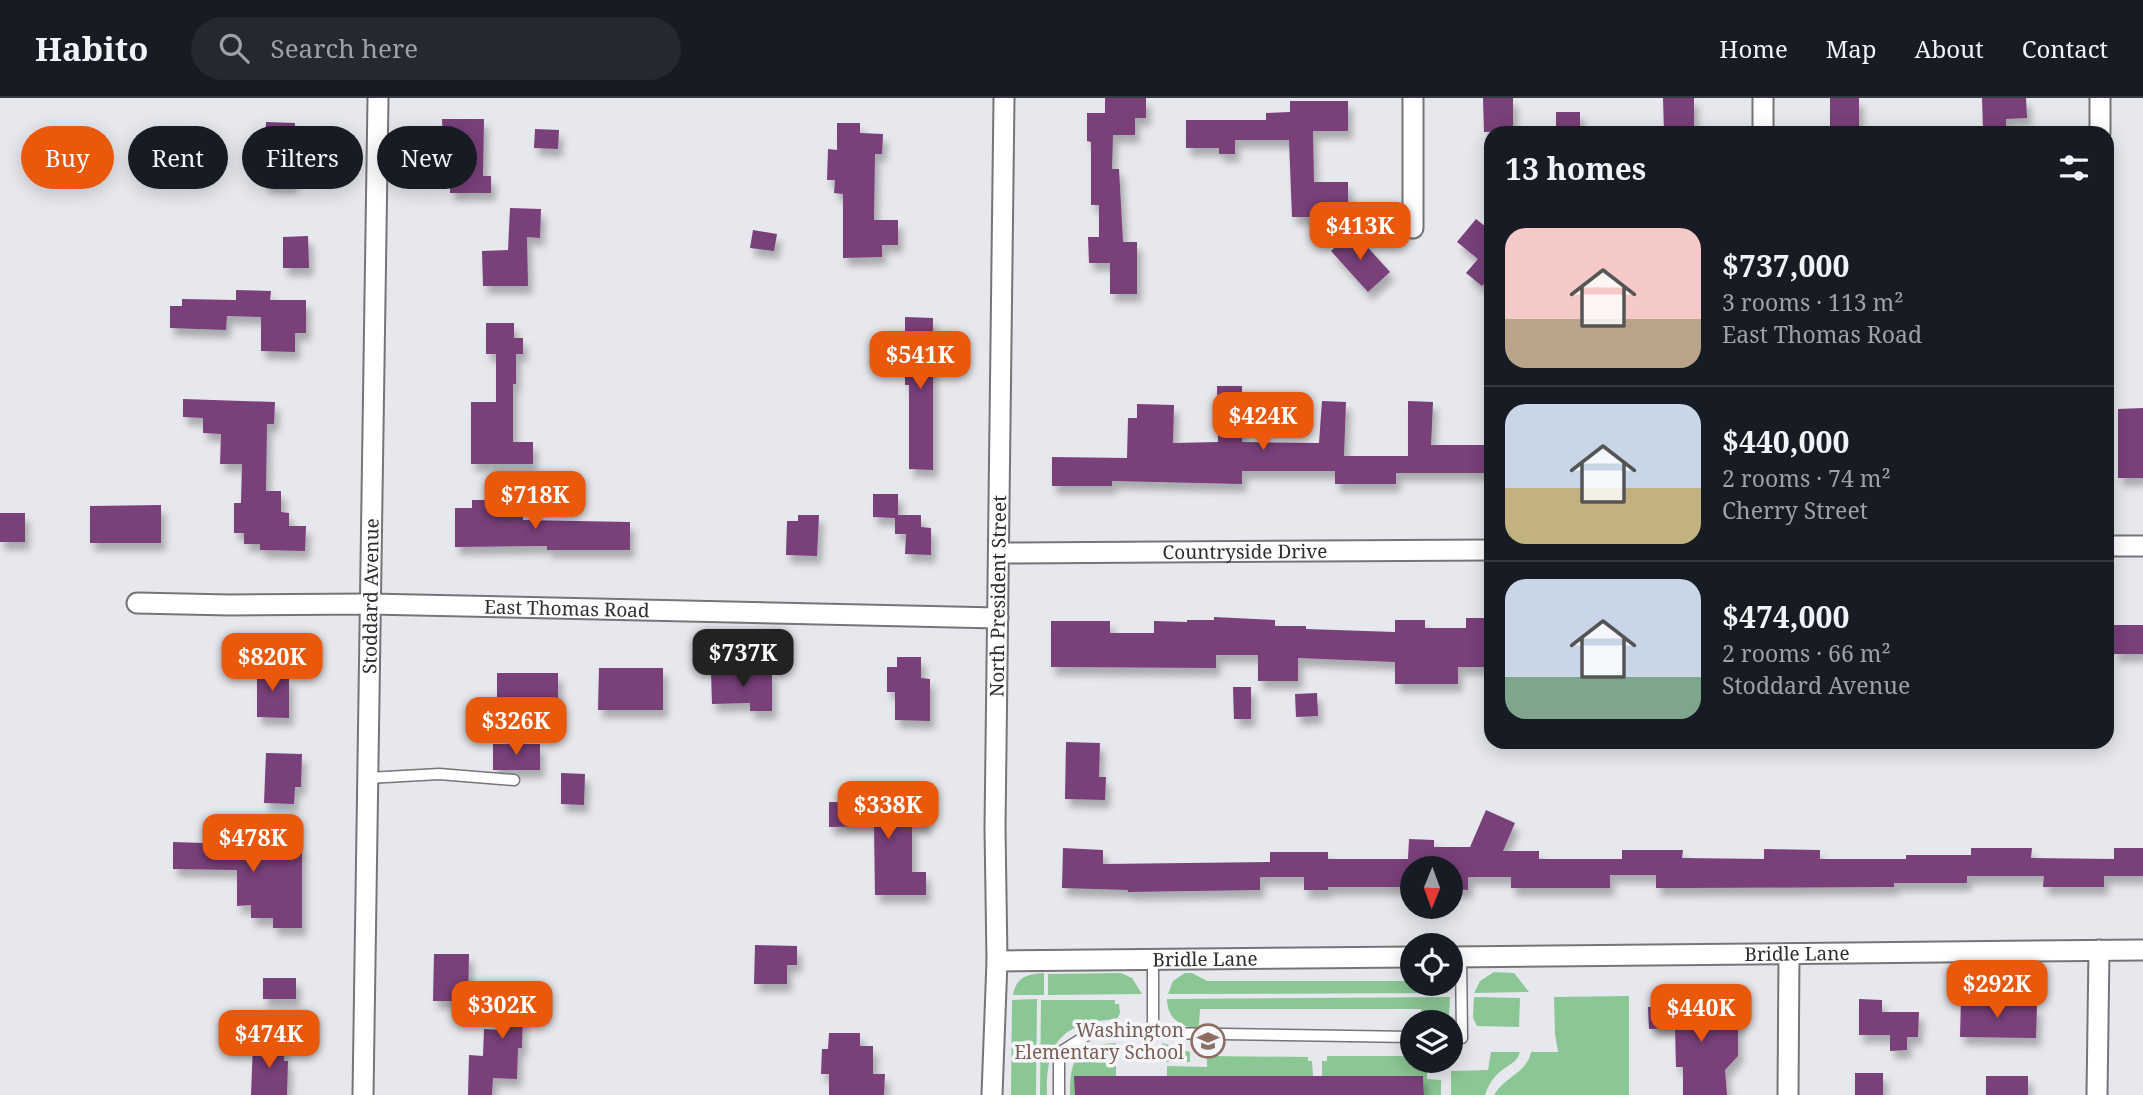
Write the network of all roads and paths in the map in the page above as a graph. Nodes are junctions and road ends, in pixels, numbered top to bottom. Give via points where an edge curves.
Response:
1 (378, 98) edge
2 (1004, 98) edge
3 (1413, 98) edge
4 (1763, 98) edge
5 (2100, 98) edge
6 (1763, 126) edge
7 (2100, 126) edge
8 (1413, 228) dead end
9 (2114, 546) edge
10 (2143, 546) edge
11 (1484, 550) edge
12 (1000, 553) junction
13 (137, 603) dead end
14 (370, 604) junction
15 (998, 618) junction
16 (368, 778) junction
17 (514, 780) dead end
18 (2099, 950) junction
19 (2143, 950) edge
20 (1789, 954) junction
21 (1400, 957) edge
22 (1463, 957) edge
23 (1153, 960) junction
24 (997, 961) junction
25 (1153, 1033) junction
26 (1400, 1037) edge
27 (363, 1095) edge
28 (992, 1095) edge
29 (1059, 1095) edge
30 (1788, 1095) edge
31 (2097, 1095) edge

1 - 14 street, Stoddard Avenue
2 - 12 street, North President Street
3 - 8 street
4 - 6 street
5 - 7 street
9 - 10 street
11 - 12 street, Countryside Drive
12 - 15 street, North President Street
13 - 14 street, East Thomas Road
14 - 15 street, East Thomas Road
14 - 16 street, Stoddard Avenue
15 - 24 street, North President Street
16 - 17 lane via 439,774
16 - 27 street, Stoddard Avenue
18 - 19 street, Bridle Lane
18 - 20 street, Bridle Lane
18 - 31 street
20 - 22 street, Bridle Lane
20 - 30 street
21 - 23 street, Bridle Lane
23 - 24 street, Bridle Lane
23 - 25 lane
24 - 28 street, North President Street
25 - 26 lane
25 - 29 lane via 1092,1032 1059,1053

